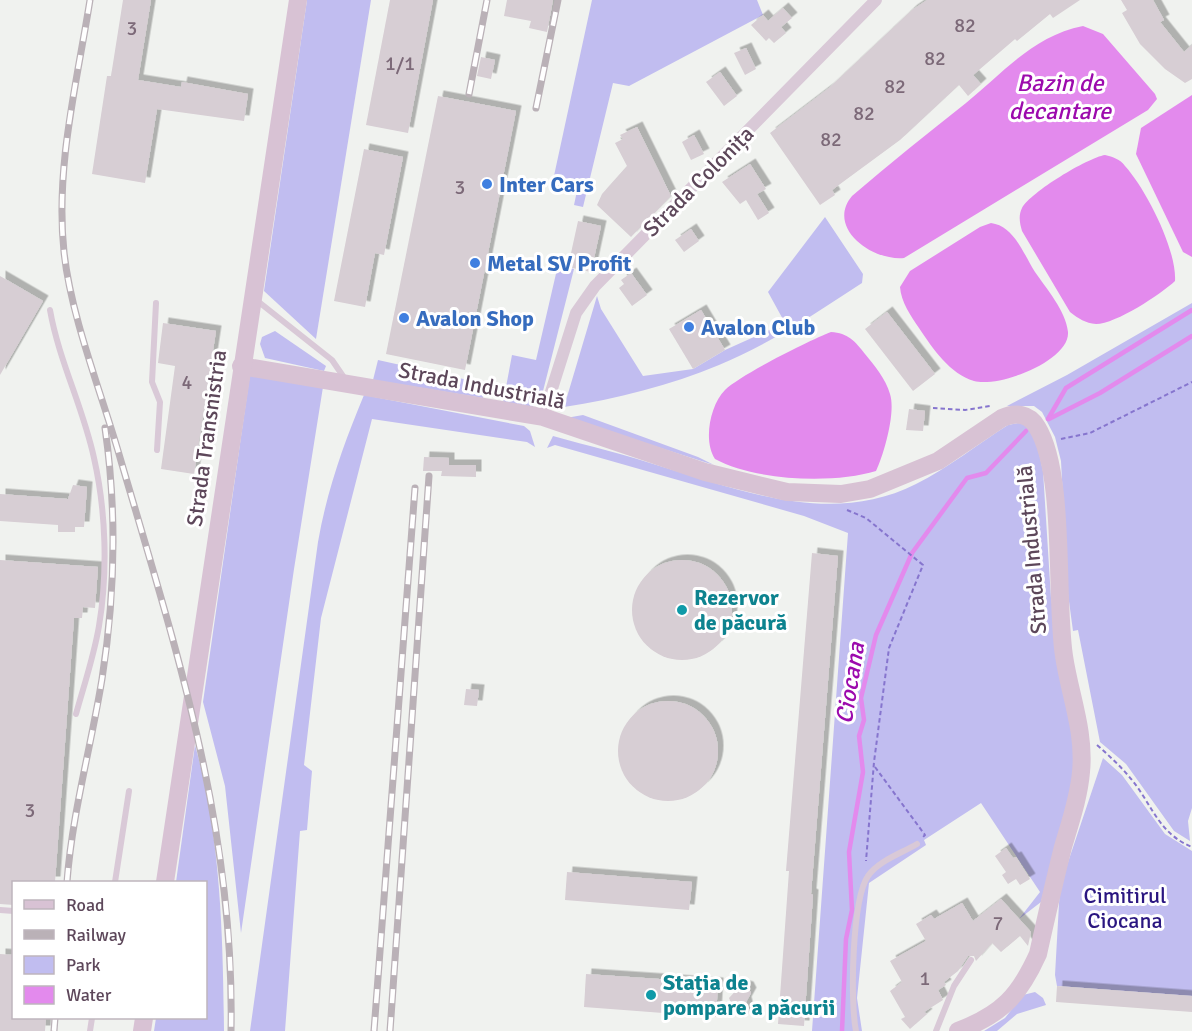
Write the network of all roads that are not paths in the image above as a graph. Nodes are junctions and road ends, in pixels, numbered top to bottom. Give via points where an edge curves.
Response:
1 (298, 0) edge
2 (876, 0) edge
3 (251, 296) junction
4 (156, 303) dead end
5 (50, 310) dead end
6 (241, 366) junction
7 (349, 384) junction
8 (543, 417) junction
9 (157, 450) dead end
10 (76, 714) dead end
11 (129, 790) dead end
12 (918, 844) road end
13 (115, 881) edge
14 (165, 881) edge
15 (970, 960) dead end
16 (856, 1031) edge
17 (936, 1031) edge
18 (958, 1031) edge

1 - 3 street, Strada Transnistria
2 - 8 street, Strada Colonița via 594,286 576,313
3 - 6 street, Strada Transnistria
3 - 7 lane via 332,360
4 - 9 lane via 152,382 160,402
5 - 10 lane via 56,341 88,436 101,499 103,579 99,626
6 - 7 street, Strada Industrială
6 - 14 street, Strada Transnistria
7 - 8 street, Strada Industrială
8 - 18 street, Strada Industrială via 758,487 835,494 870,489 916,472 1012,414 1028,417 1037,426 1050,463 1064,657 1080,724 1081,775 1038,954 1015,996 986,1019
11 - 13 lane
12 - 16 lane via 874,869 866,878 856,931 852,985
15 - 17 lane via 954,986

